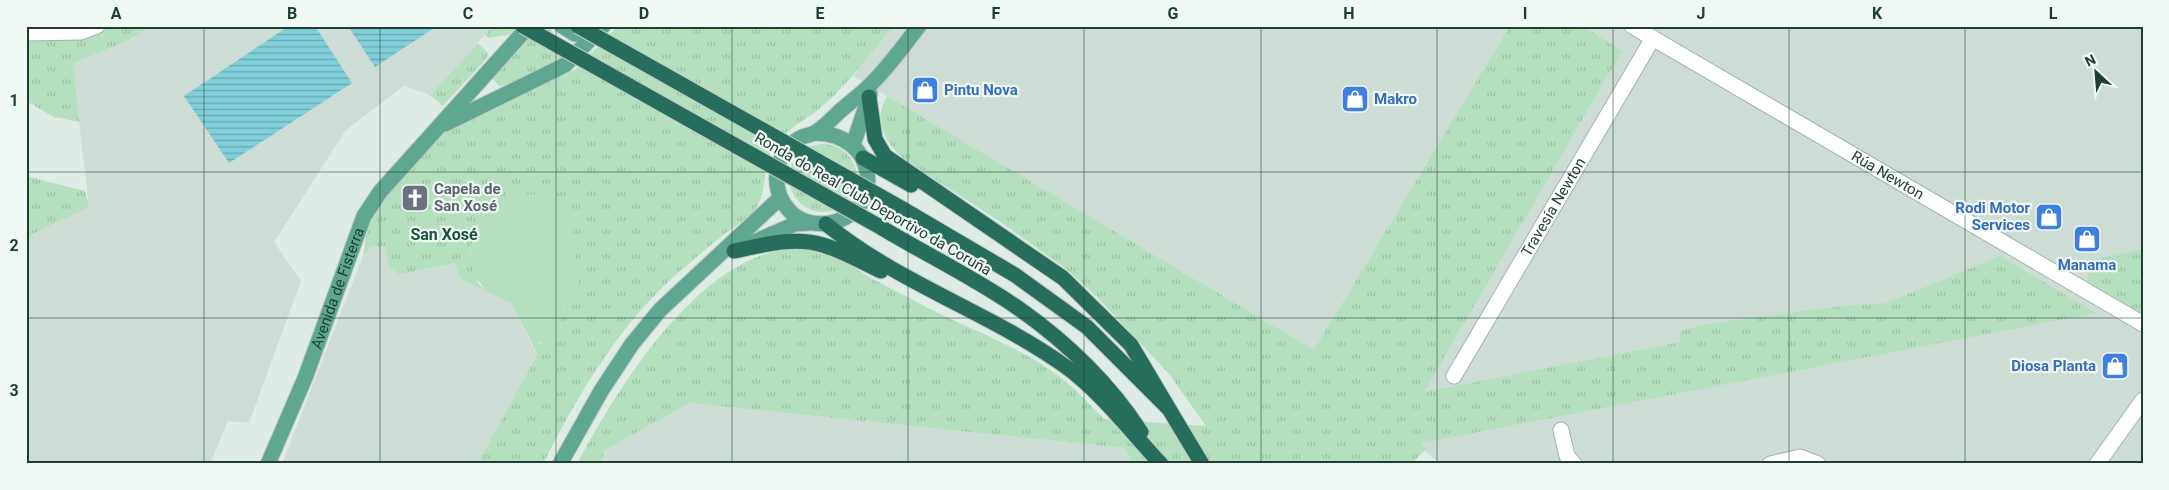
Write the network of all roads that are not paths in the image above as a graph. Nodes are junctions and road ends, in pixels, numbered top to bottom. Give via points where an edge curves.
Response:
1 (97, 26) edge
2 (523, 26) edge
3 (529, 26) edge
4 (562, 26) edge
5 (578, 26) edge
6 (598, 26) edge
7 (603, 26) edge
8 (919, 26) edge
9 (1632, 26) edge
10 (26, 33) edge
11 (1653, 38) junction
12 (874, 82) junction
13 (869, 97) junction
14 (435, 130) junction
15 (816, 133) junction
16 (854, 145) junction
17 (863, 158) junction
18 (780, 198) junction
19 (809, 222) junction
20 (826, 224) junction
21 (987, 226) junction
22 (734, 251) junction
23 (716, 259) junction
24 (905, 276) junction
25 (2143, 324) edge
26 (1454, 376) dead end
27 (2143, 400) edge
28 (1169, 409) junction
29 (1561, 430) dead end
30 (268, 464) edge
31 (560, 464) edge
32 (1162, 464) edge
33 (1202, 464) edge
34 (1574, 464) edge
35 (1770, 464) edge
36 (1818, 464) edge
37 (2097, 464) edge

1 - 10 street via 80,32
2 - 32 highway, Ronda do Real Club Deportivo da Coruña, bridge via 1018,308 1088,365 1127,410
3 - 14 main road, Avenida de Fisterra
4 - 6 main road via 575,34
5 - 28 highway, Ronda do Real Club Deportivo da Coruña, bridge via 1015,275 1087,327
7 - 14 main road, Avenida de Fisterra via 565,65
8 - 12 main road
9 - 11 street, Rúa Newton
11 - 25 street, Rúa Newton
11 - 26 street, Travesía Newton
12 - 13 main road
12 - 15 main road
13 - 16 main road
13 - 21 highway via 876,139 885,156
14 - 30 main road, Avenida de Fisterra via 380,192 364,216 305,378
15 - 16 main road via 842,137
15 - 18 main road via 790,145 781,157 776,185
16 - 17 main road
17 - 20 main road via 867,187 862,201 852,213
17 - 21 highway
18 - 19 main road via 797,217
18 - 23 main road
19 - 20 main road
19 - 22 main road via 794,224
20 - 24 highway via 844,239
21 - 28 highway via 1063,278 1131,345
22 - 23 main road
22 - 24 highway via 781,241 824,245 884,272
23 - 31 main road via 666,304 632,344
24 - 32 highway via 1066,367 1109,406
27 - 37 street
28 - 33 highway, Ronda do Real Club Deportivo da Coruña
29 - 34 street via 1567,456
35 - 36 street via 1800,457

